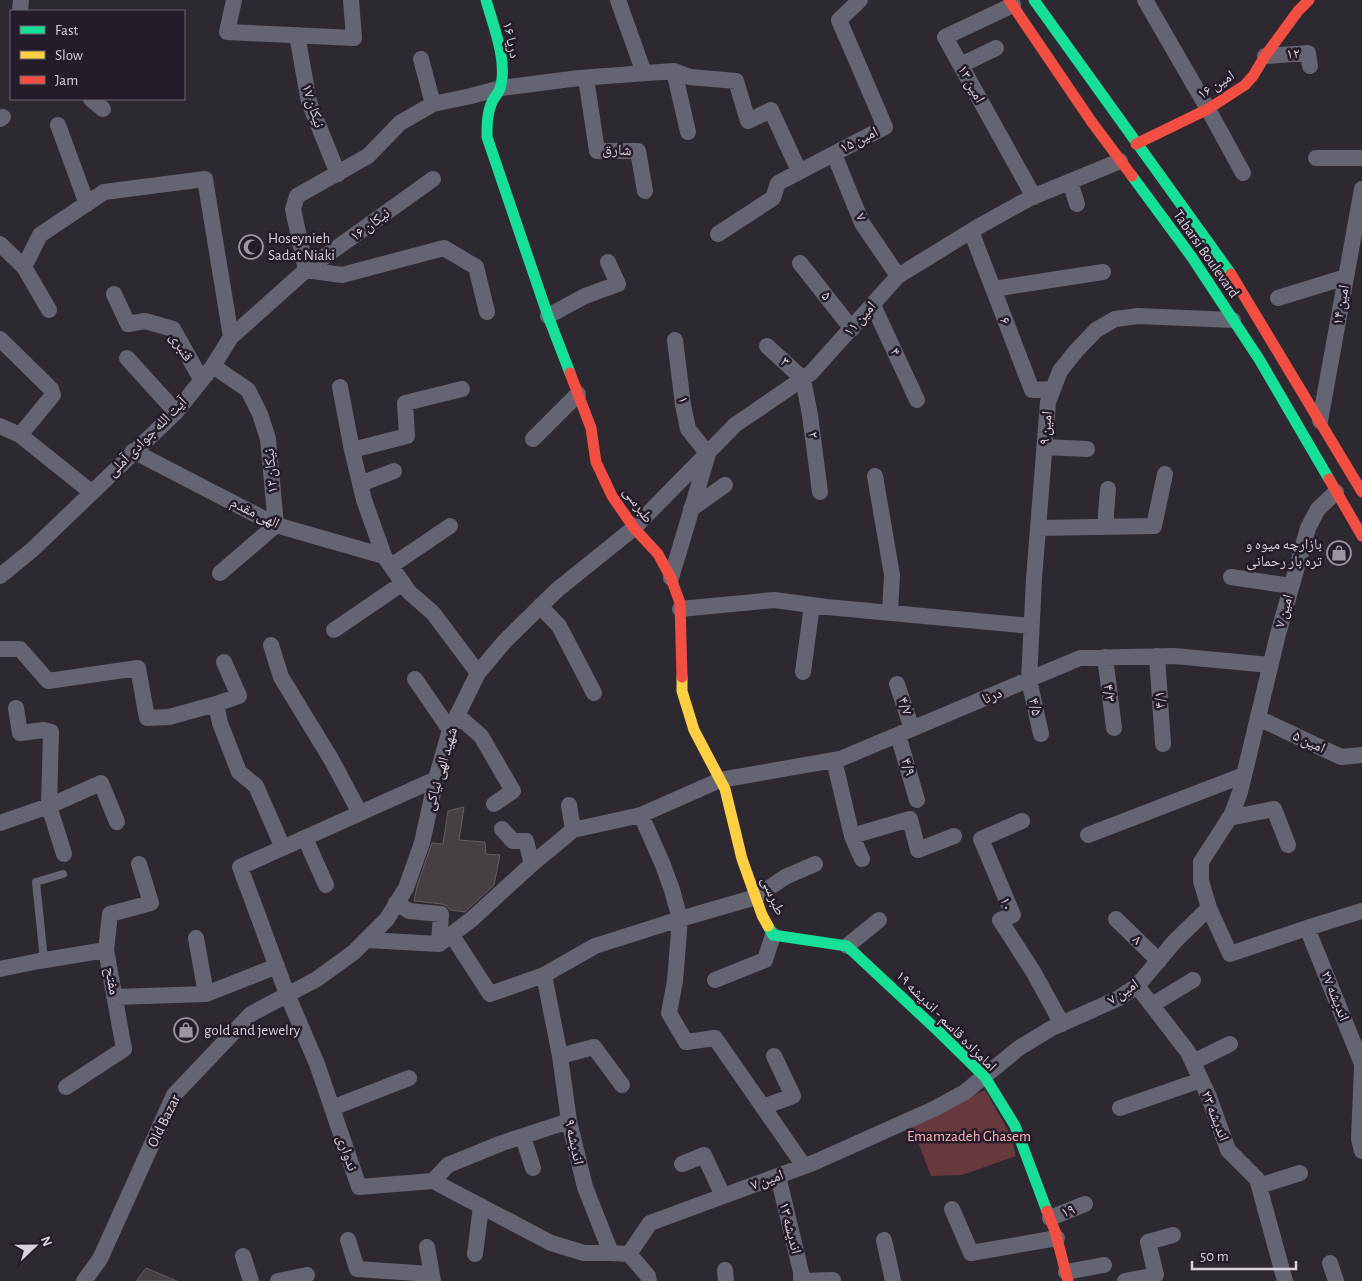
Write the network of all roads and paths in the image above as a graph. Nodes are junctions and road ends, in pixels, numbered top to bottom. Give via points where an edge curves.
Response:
1 (234, 0) edge
2 (352, 0) edge
3 (486, 0) edge
4 (618, 0) edge
5 (1034, 0) edge
6 (1145, 0) edge
7 (857, 1) edge
8 (1011, 3) edge
9 (1298, 4) edge
10 (297, 35) junction
11 (996, 48) dead end
12 (1265, 56) junction
13 (421, 59) dead end
14 (961, 65) junction
15 (1310, 66) dead end
16 (674, 71) junction
17 (644, 73) junction
18 (586, 78) junction
19 (501, 88) junction
20 (434, 104) junction
21 (1208, 109) junction
22 (58, 125) dead end
23 (688, 132) dead end
24 (1136, 144) junction
25 (834, 154) junction
26 (1316, 158) dead end
27 (1362, 158) edge
28 (1120, 161) junction
29 (799, 171) junction
30 (1243, 173) dead end
31 (338, 174) junction
32 (433, 179) dead end
33 (1070, 182) junction
34 (1362, 189) edge
35 (645, 192) dead end
36 (1034, 197) junction
37 (87, 204) junction
38 (1078, 204) dead end
39 (1359, 220) edge
40 (972, 231) junction
41 (718, 234) dead end
42 (0, 244) edge
43 (608, 262) dead end
44 (800, 263) dead end
45 (24, 267) junction
46 (306, 270) junction
47 (1103, 272) dead end
48 (898, 276) junction
49 (1346, 277) junction
50 (993, 289) junction
51 (114, 294) dead end
52 (1278, 298) dead end
53 (873, 304) junction
54 (49, 310) dead end
55 (487, 312) dead end
56 (548, 316) junction
57 (1233, 320) junction
58 (852, 329) junction
59 (231, 338) junction
60 (0, 339) edge
61 (675, 340) dead end
62 (767, 346) dead end
63 (127, 358) dead end
64 (213, 366) junction
65 (201, 379) junction
66 (803, 379) junction
67 (340, 387) dead end
68 (462, 389) dead end
69 (1054, 389) junction
70 (578, 394) junction
71 (917, 400) dead end
72 (176, 412) junction
73 (1320, 420) junction
74 (0, 426) edge
75 (20, 435) junction
76 (533, 439) dead end
77 (1045, 447) junction
78 (1087, 449) dead end
79 (352, 450) junction
80 (133, 451) junction
81 (708, 454) junction
82 (394, 471) dead end
83 (1165, 474) dead end
84 (875, 476) dead end
85 (360, 484) junction
86 (726, 484) dead end
87 (1108, 489) dead end
88 (91, 492) junction
89 (820, 492) dead end
90 (1336, 492) junction
91 (1362, 492) edge
92 (692, 509) junction
93 (276, 525) junction
94 (450, 526) dead end
95 (1105, 527) junction
96 (634, 528) junction
97 (1038, 528) junction
98 (1362, 536) edge
99 (387, 561) junction
100 (220, 573) dead end
101 (0, 576) edge
102 (1231, 577) dead end
103 (671, 578) junction
104 (403, 583) junction
105 (1291, 586) junction
106 (812, 605) junction
107 (540, 606) junction
108 (680, 609) junction
109 (890, 613) junction
110 (1031, 626) junction
111 (334, 630) dead end
112 (271, 645) dead end
113 (0, 649) edge
114 (1157, 656) junction
115 (1105, 658) junction
116 (224, 662) dead end
117 (1270, 665) junction
118 (803, 672) dead end
119 (478, 673) junction
120 (415, 680) dead end
121 (1029, 680) junction
122 (897, 684) dead end
123 (594, 693) dead end
124 (216, 704) junction
125 (16, 708) dead end
126 (458, 715) junction
127 (1258, 718) junction
128 (1114, 728) dead end
129 (450, 730) junction
130 (905, 732) junction
131 (1041, 734) dead end
132 (1163, 744) dead end
133 (1362, 755) edge
134 (834, 760) junction
135 (1244, 775) junction
136 (436, 779) junction
137 (720, 780) junction
138 (917, 800) dead end
139 (494, 804) dead end
140 (569, 805) dead end
141 (49, 806) junction
142 (360, 813) junction
143 (641, 815) junction
144 (1229, 818) junction
145 (1022, 821) dead end
146 (117, 822) dead end
147 (0, 823) edge
148 (502, 829) dead end
149 (573, 830) junction
150 (1088, 835) dead end
151 (852, 836) junction
152 (954, 836) dead end
153 (305, 838) junction
154 (1288, 844) dead end
155 (283, 848) junction
156 (64, 854) dead end
157 (862, 860) dead end
158 (139, 864) dead end
159 (532, 864) junction
160 (815, 864) dead end
161 (63, 874) dead end
162 (326, 885) dead end
163 (756, 897) junction
164 (396, 903) junction
165 (1209, 908) junction
166 (1362, 911) edge
167 (680, 919) junction
168 (1116, 919) dead end
169 (879, 920) dead end
170 (1307, 928) junction
171 (773, 935) junction
172 (196, 938) dead end
173 (445, 939) junction
174 (367, 940) junction
175 (847, 946) junction
176 (106, 950) junction
177 (44, 960) junction
178 (1159, 961) junction
179 (277, 966) junction
180 (0, 969) edge
181 (544, 975) junction
182 (715, 980) dead end
183 (1193, 980) dead end
184 (1137, 986) junction
185 (206, 994) junction
186 (287, 994) junction
187 (115, 997) junction
188 (1152, 1005) junction
189 (1062, 1024) junction
190 (1230, 1044) dead end
191 (560, 1056) junction
192 (774, 1056) dead end
193 (1193, 1062) junction
194 (1362, 1066) edge
195 (985, 1077) junction
196 (409, 1078) dead end
197 (1201, 1080) junction
198 (622, 1085) dead end
199 (66, 1087) dead end
200 (1361, 1096) edge
201 (763, 1107) junction
202 (332, 1108) junction
203 (1120, 1108) dead end
204 (569, 1121) junction
205 (522, 1136) junction
206 (1362, 1151) edge
207 (682, 1164) dead end
208 (804, 1166) junction
209 (533, 1168) dead end
210 (1300, 1173) dead end
211 (778, 1176) junction
212 (433, 1181) junction
213 (1259, 1186) junction
214 (723, 1196) junction
215 (1085, 1204) dead end
216 (481, 1206) junction
217 (952, 1209) dead end
218 (1050, 1218) junction
219 (1173, 1235) dead end
220 (1057, 1238) junction
221 (348, 1240) dead end
222 (884, 1240) dead end
223 (427, 1247) dead end
224 (611, 1253) junction
225 (475, 1254) dead end
226 (629, 1254) junction
227 (243, 1256) dead end
228 (1330, 1263) dead end
229 (1104, 1265) dead end
230 (307, 1275) dead end
231 (432, 1277) edge
232 (1067, 1277) edge
233 (833, 1280) dead end
234 (84, 1281) edge
235 (251, 1281) edge
236 (278, 1281) edge
237 (649, 1281) edge
238 (802, 1281) edge
239 (893, 1281) edge
240 (1125, 1281) edge
241 (1285, 1281) edge
242 (1336, 1281) edge

1 - 10 street via 227,32
2 - 10 street via 354,38
3 - 19 street, دریا ۱۶ via 500,54
4 - 17 street
5 - 24 street, Tabarsi Boulevard
6 - 21 street
7 - 25 street, امین ۱۵ via 839,20 885,127
8 - 14 street, امین ۱۳ via 945,37
8 - 28 street, Tabarsi Boulevard
9 - 12 street, امین ۱۶
10 - 31 street, نیکان ۱۷ via 309,102
11 - 14 street
12 - 15 street, ۱۲ via 1308,53
12 - 21 street, امین ۱۶ via 1245,85
13 - 20 street
14 - 36 street, امین ۱۳
16 - 17 street
16 - 23 street
16 - 29 street via 690,77 736,81 748,121 771,110
17 - 18 street
18 - 19 street
18 - 35 street, شارق via 597,151 638,151
19 - 20 street
19 - 56 street, طبرسی via 488,114 487,137
20 - 31 street via 400,123 368,156
21 - 24 street, امین ۱۶
21 - 30 street
22 - 37 street
24 - 73 street, Tabarsi Boulevard via 1227,268
25 - 29 street, امین ۱۵
25 - 48 street, ۷ via 862,223
26 - 27 street
28 - 33 street, امین ۱۱
28 - 57 street, Tabarsi Boulevard via 1191,256
29 - 41 street, امین ۱۵ via 778,183 773,198
31 - 46 street via 296,196 293,209
32 - 46 street, نیکان ۱۶
33 - 36 street, امین ۱۱
33 - 38 street
34 - 39 street, امین ۱۴
36 - 40 street, امین ۱۱
37 - 45 street via 40,235
37 - 59 street via 104,192 205,179
39 - 49 street, امین ۱۴
40 - 48 street, امین ۱۱
40 - 50 street, ۶
42 - 45 street
43 - 56 street via 618,284 585,296
44 - 58 street, ۵
45 - 54 street
46 - 55 street via 342,275 444,248 476,267
46 - 59 street, آیت الله جوادی آملی
47 - 50 street
48 - 53 street, امین ۱۱
49 - 52 street
49 - 73 street, امین ۱۴
50 - 69 street, ۶ via 1032,390
51 - 65 street, قنبری via 128,324 145,321 173,329
53 - 58 street, امین ۱۱
53 - 71 street, ۴
56 - 70 street, طبرسی
57 - 69 street, امین ۹ via 1138,316 1115,319 1096,330 1076,351 1060,371
57 - 90 street, Tabarsi Boulevard via 1296,420
58 - 66 street, امین ۱۱
59 - 64 street, آیت الله جوادی آملی
60 - 75 street via 53,392
61 - 81 street, ۱ via 688,429
62 - 66 street, ۳
63 - 72 street
64 - 65 street, آیت الله جوادی آملی
64 - 93 street, نیکان ۱۲ via 248,390 260,414 268,439
65 - 72 street, آیت الله جوادی آملی
66 - 81 street, امین ۱۱ via 735,425
66 - 89 street, ۲
67 - 79 street
68 - 79 street via 405,403 407,436
69 - 77 street, امین ۹ via 1048,402
70 - 76 street
70 - 96 street, طبرسی via 591,428 596,462 612,496
72 - 80 street, آیت الله جوادی آملی
73 - 91 street, Tabarsi Boulevard
74 - 75 street
75 - 88 street
77 - 78 street
77 - 97 street, امین ۹
79 - 85 street
80 - 88 street, آیت الله جوادی آملی
80 - 93 street, الهی مقدم
81 - 92 street
81 - 96 street, امین ۱۱
82 - 85 street
83 - 95 street via 1154,526
84 - 109 street via 892,575
85 - 99 street
86 - 92 street
87 - 95 street
88 - 101 street, آیت الله جوادی آملی via 32,550
90 - 98 street, Tabarsi Boulevard
90 - 105 street, امین ۷ via 1318,509 1308,528
92 - 103 street
93 - 99 street, الهی مقدم
93 - 100 street
94 - 99 street
95 - 97 street
96 - 103 street, طبرسی via 658,554
96 - 107 street, شهید الهی نیاکی
97 - 110 street, امین ۹
99 - 104 street
102 - 105 street
103 - 108 street, طبرسی
104 - 111 street
104 - 119 street via 433,612
105 - 117 street, امین ۷
106 - 108 street via 774,600
106 - 109 street
106 - 118 street
107 - 119 street, شهید الهی نیاکی
107 - 123 street via 559,626
108 - 137 street, طبرسی via 682,691 694,730
109 - 110 street
110 - 121 street, امین ۹
112 - 142 street via 281,677
113 - 124 street via 20,649 48,681 138,668 147,718 169,717
114 - 115 street, درنا
114 - 117 street, درنا
114 - 132 street, ۴/۱
115 - 121 street, درنا via 1080,658
115 - 128 street, ۴/۳
116 - 124 street via 239,696
117 - 127 street, امین ۷
119 - 126 street, شهید الهی نیاکی
120 - 129 street
121 - 130 street, درنا
121 - 131 street, ۴/۵
122 - 130 street, ۴/۷
124 - 155 street via 239,772 256,786
125 - 141 street via 20,733 51,732
126 - 129 street, شهید الهی نیاکی
126 - 139 street via 481,736 513,791
127 - 133 street, امین ۵ via 1341,757
127 - 135 street, امین ۷
129 - 136 street, شهید الهی نیاکی
130 - 134 street, درنا
130 - 138 street, ۴/۹
134 - 137 street, درنا
134 - 151 street
135 - 144 street, امین ۷
135 - 150 street
136 - 142 street
136 - 164 street, شهید الهی نیاکی via 422,843 406,888
137 - 143 street, درنا
137 - 163 street, طبرسی
140 - 149 street
141 - 146 street via 101,783
141 - 147 street
141 - 156 street
142 - 153 street
143 - 149 street, درنا
143 - 167 street via 664,865
144 - 154 street via 1274,809
144 - 165 street, امین ۷ via 1201,862 1201,882
145 - 189 street, ۱۰ via 981,839 1012,914 1000,920
148 - 159 street via 512,841 526,842
149 - 159 street
151 - 152 street via 910,819 918,850
151 - 157 street
153 - 155 street
153 - 162 street
155 - 179 street, ندواری via 240,867
158 - 176 street via 151,903 110,914
159 - 173 street
160 - 163 street via 785,877
161 - 177 lane via 36,882
163 - 167 street
163 - 171 street, طبرسی
164 - 173 street via 409,911 441,914
164 - 174 street, شهید الهی نیاکی via 387,919
165 - 170 street via 1230,954
165 - 178 street, امین ۷
166 - 170 street
167 - 181 street via 595,946
167 - 201 street via 669,1013 686,1042 715,1038
168 - 178 street, ۸
169 - 175 street
170 - 194 street, اندیشه ۲۷
171 - 175 street
171 - 182 street via 765,960
172 - 185 street
173 - 174 street
173 - 181 street via 490,994
174 - 186 street, شهید الهی نیاکی via 317,979
175 - 195 street, امامزاده قاسم - اندیشه ۱۹
176 - 177 street, مفتح
176 - 187 street, مفتح
177 - 180 street, مفتح
178 - 184 street, امین ۷
179 - 185 street
179 - 186 street, ندواری
181 - 191 street, اندیشه ۹
183 - 188 street
184 - 188 street, اندیشه ۲۳
184 - 189 street, امین ۷ via 1117,999
185 - 187 street
186 - 202 street, ندواری
186 - 234 street, Old Bazar via 251,1014 174,1095 100,1259
187 - 199 street, مفتح via 124,1049
188 - 193 street, اندیشه ۲۳
189 - 195 street, امین ۷ via 1020,1048
190 - 193 street
191 - 198 street via 594,1047
191 - 204 street, اندیشه ۹
192 - 201 street via 793,1096
193 - 197 street, اندیشه ۲۳
194 - 200 street, اندیشه ۲۷
195 - 208 street, امین ۷ via 936,1108
195 - 218 street, امامزاده قاسم - اندیشه ۱۹ via 1015,1126
196 - 202 street
197 - 203 street
197 - 213 street, اندیشه ۲۳ via 1228,1150 1257,1179
200 - 206 street, اندیشه ۲۷ via 1359,1139
201 - 208 street
202 - 212 street, ندواری via 359,1187
204 - 205 street
204 - 224 street, اندیشه ۹ via 584,1187
205 - 209 street
205 - 212 street via 448,1165
207 - 214 street via 704,1155
208 - 211 street, امین ۷
210 - 213 street
211 - 214 street, امین ۷
211 - 238 street, اندیشه ۱۳
212 - 216 street
213 - 241 street, اندیشه ۲۳
214 - 226 street, امین ۷ via 650,1223
215 - 218 street, ۱۹
216 - 224 street via 551,1243 584,1253
216 - 225 street
217 - 220 street via 971,1253
218 - 220 street, امامزاده قاسم - اندیشه ۱۹
219 - 240 street via 1148,1242 1156,1275
220 - 232 street, امامزاده قاسم - اندیشه ۱۹
221 - 231 street via 357,1269
222 - 239 street
223 - 231 street
224 - 226 street
226 - 237 street
227 - 235 street
228 - 242 street
229 - 232 street
230 - 236 street
233 - 238 street

